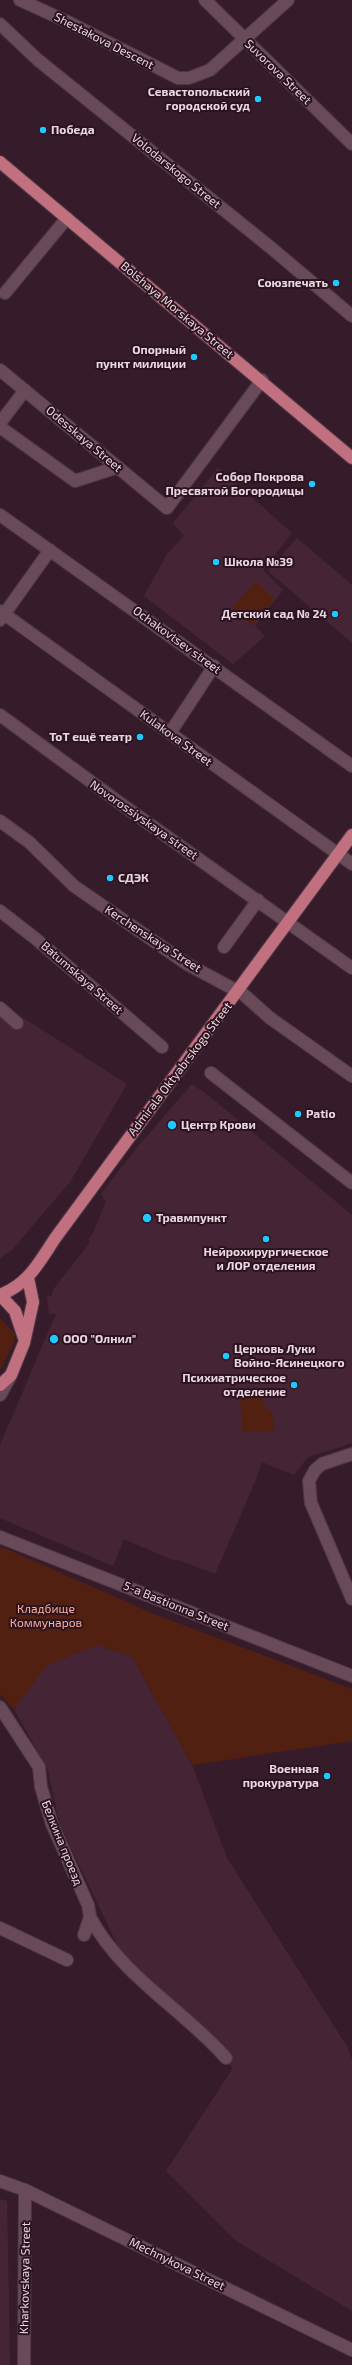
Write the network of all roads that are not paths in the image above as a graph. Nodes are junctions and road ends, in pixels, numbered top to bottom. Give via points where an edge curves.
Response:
1 (20, 0) edge
2 (205, 0) edge
3 (288, 0) edge
4 (0, 24) edge
5 (245, 40) junction
6 (352, 144) edge
7 (0, 162) edge
8 (67, 218) junction
9 (5, 293) dead end
10 (352, 316) edge
11 (0, 370) edge
12 (262, 380) junction
13 (25, 390) junction
14 (0, 423) edge
15 (0, 426) edge
16 (352, 458) edge
17 (118, 467) junction
18 (0, 515) edge
19 (50, 550) junction
20 (2, 615) edge
21 (214, 666) junction
22 (0, 715) edge
23 (170, 733) junction
24 (352, 766) edge
25 (0, 821) edge
26 (352, 835) edge
27 (338, 855) junction
28 (352, 864) edge
29 (258, 900) junction
30 (0, 911) edge
31 (290, 922) junction
32 (224, 947) dead end
33 (352, 968) edge
34 (238, 991) junction
35 (0, 1008) edge
36 (17, 1023) dead end
37 (162, 1047) dead end
38 (211, 1073) dead end
39 (352, 1076) edge
40 (352, 1183) edge
41 (28, 1278) junction
42 (0, 1295) edge
43 (24, 1344) junction
44 (11, 1375) junction
45 (0, 1385) edge
46 (0, 1395) edge
47 (352, 1454) edge
48 (0, 1537) edge
49 (352, 1599) edge
50 (352, 1676) edge
51 (0, 1707) edge
52 (90, 1917) junction
53 (0, 1928) edge
54 (84, 1935) dead end
55 (67, 1960) dead end
56 (226, 2058) dead end
57 (0, 2181) edge
58 (25, 2190) junction
59 (352, 2350) edge
60 (24, 2365) edge

1 - 5 street, Shestakova Descent via 178,78 190,78 210,70
2 - 5 street, Suvorova Street
3 - 5 street
4 - 10 street, Volodarskogo Street via 38,60
5 - 6 street, Suvorova Street
7 - 8 main road, Bolshaya Morskaya Street
8 - 9 street
8 - 12 main road, Bolshaya Morskaya Street
11 - 13 street, Odesskaya Street
12 - 16 main road, Bolshaya Morskaya Street
12 - 17 street, Odesskaya Street via 167,508
13 - 14 street
13 - 17 street, Odesskaya Street
15 - 17 street via 75,481
18 - 19 street, Ochakovtsev street
19 - 20 street
19 - 21 street, Ochakovtsev street
20 - 23 street, Kulakova Street
21 - 23 street
21 - 24 street, Ochakovtsev street
22 - 29 street, Novorossiyskaya street
23 - 27 street, Kulakova Street
25 - 34 street, Kerchenskaya Street via 29,842 74,886 187,964
26 - 27 main road, Admirala Oktyabrskogo Street
27 - 28 street, Kulakova Street
27 - 31 main road, Admirala Oktyabrskogo Street
29 - 31 street, Novorossiyskaya street
29 - 32 street
30 - 37 street, Batumskaya Street
31 - 33 street, Novorossiyskaya street
31 - 34 main road, Admirala Oktyabrskogo Street
34 - 39 street, Kerchenskaya Street via 270,1018
34 - 41 main road, Admirala Oktyabrskogo Street
35 - 36 street
38 - 40 street
41 - 42 main road, Admirala Oktyabrskogo Street via 14,1289
41 - 43 main road via 33,1302
42 - 43 main road via 20,1321
43 - 44 main road
44 - 45 main road
44 - 46 street
47 - 49 street via 322,1464 309,1481 311,1502
48 - 50 street, 5-a Bastionna Street
51 - 52 street, Белкина проезд via 39,1767 45,1802 88,1905
52 - 54 street
52 - 56 street, Белкина проезд via 100,1936 117,1957 207,2036
53 - 55 street
57 - 58 street, Mechnykova Street
58 - 59 street, Mechnykova Street
58 - 60 street, Kharkovskaya Street

